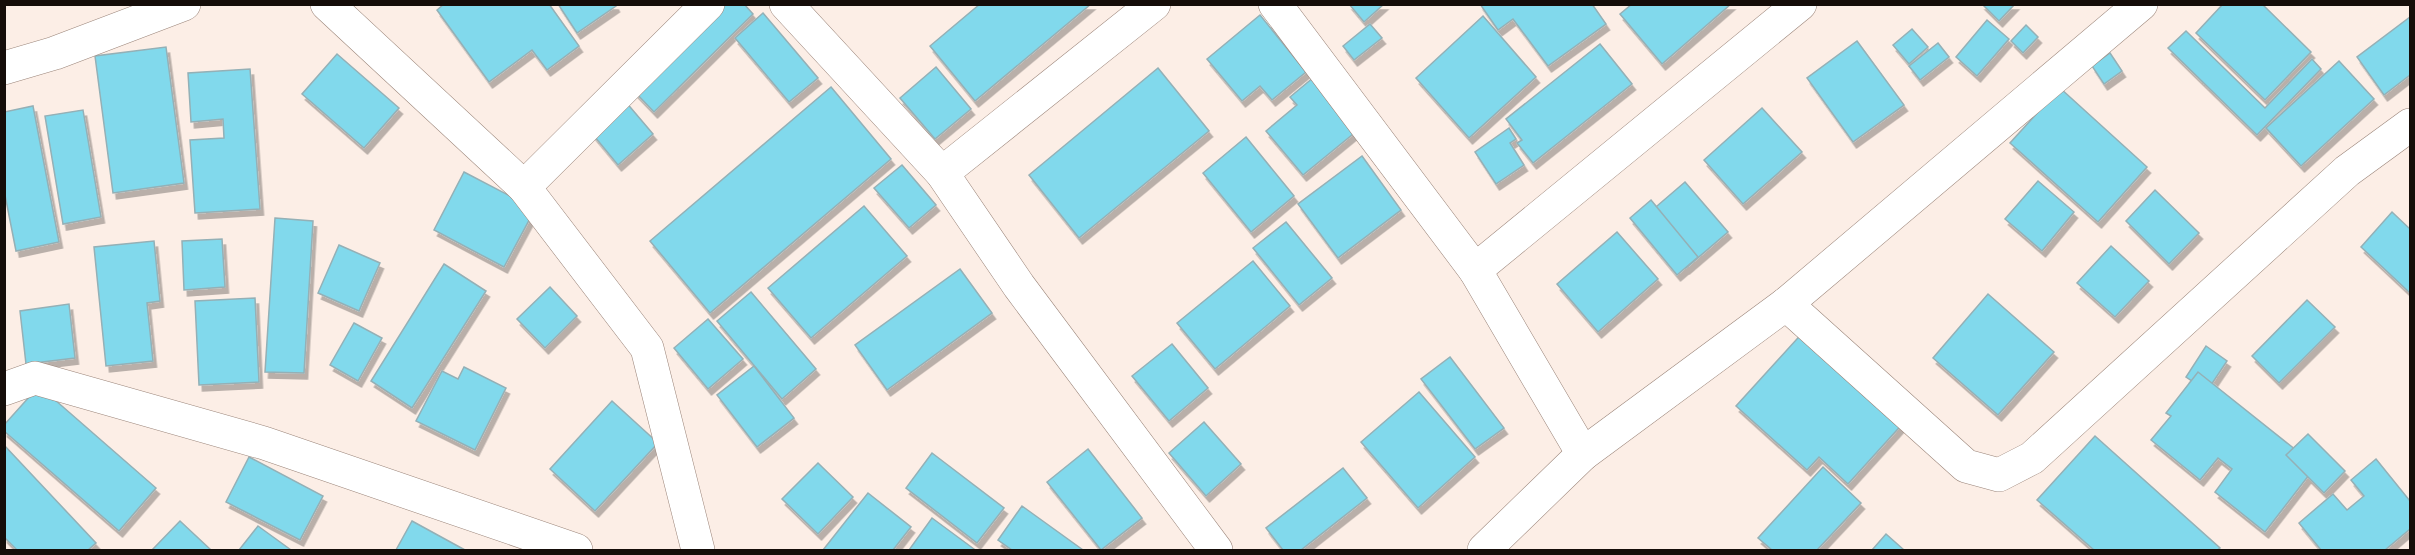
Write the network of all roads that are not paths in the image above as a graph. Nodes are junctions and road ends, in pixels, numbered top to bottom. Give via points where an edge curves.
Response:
1 (184, 4) edge
2 (327, 4) edge
3 (708, 4) edge
4 (786, 4) edge
5 (1154, 4) edge
6 (1275, 4) edge
7 (1800, 4) edge
8 (2141, 4) edge
9 (4, 68) edge
10 (2410, 125) edge
11 (942, 173) junction
12 (524, 187) junction
13 (1474, 270) junction
14 (1786, 304) junction
15 (4, 389) edge
16 (1583, 453) junction
17 (576, 550) edge
18 (698, 550) edge
19 (1215, 550) edge
20 (1484, 550) edge

1 - 9 street
2 - 12 street
3 - 12 street
4 - 11 street
5 - 11 street
6 - 13 street
7 - 13 street
8 - 14 street
10 - 14 street via 2347,171 2032,458 1999,475 1966,466
11 - 19 street via 1019,286
12 - 18 street via 647,348
13 - 16 street
14 - 16 street
15 - 17 street via 36,378 264,443
16 - 20 street

